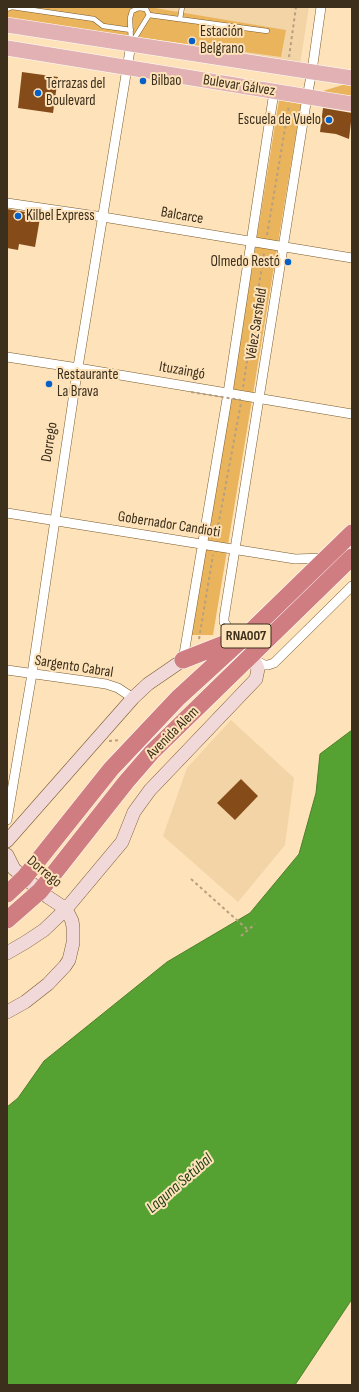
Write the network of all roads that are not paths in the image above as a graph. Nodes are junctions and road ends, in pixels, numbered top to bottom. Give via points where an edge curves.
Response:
1 (139, 7) edge
2 (182, 7) edge
3 (321, 7) edge
4 (7, 9) edge
5 (149, 15) junction
6 (180, 19) junction
7 (7, 25) edge
8 (267, 31) dead end
9 (131, 37) junction
10 (7, 48) edge
11 (128, 68) junction
12 (312, 71) junction
13 (352, 78) edge
14 (274, 92) junction
15 (307, 97) junction
16 (352, 104) edge
17 (7, 203) edge
18 (103, 217) junction
19 (252, 243) junction
20 (283, 247) junction
21 (352, 258) edge
22 (7, 357) edge
23 (78, 368) junction
24 (228, 393) junction
25 (259, 398) junction
26 (352, 414) edge
27 (7, 513) edge
28 (54, 520) junction
29 (352, 533) edge
30 (202, 544) junction
31 (234, 550) junction
32 (326, 557) junction
33 (352, 557) edge
34 (352, 586) edge
35 (240, 639) junction
36 (252, 658) junction
37 (182, 660) junction
38 (7, 670) edge
39 (32, 674) junction
40 (133, 698) junction
41 (7, 820) edge
42 (7, 841) edge
43 (7, 855) edge
44 (24, 878) junction
45 (40, 891) junction
46 (7, 894) edge
47 (66, 909) junction
48 (7, 920) edge
49 (7, 953) edge
50 (7, 1012) edge

1 - 5 lane via 146,9
1 - 9 lane via 132,11 130,18
2 - 6 lane
3 - 12 street, Vélez Sarsfield
4 - 9 lane via 12,7 94,19 103,26
5 - 6 lane
5 - 9 lane
6 - 8 lane
7 - 9 main road, Bulevar Gálvez
9 - 11 street, Dorrego
9 - 12 main road, Bulevar Gálvez
10 - 11 main road, Bulevar Gálvez
11 - 14 main road, Bulevar Gálvez
11 - 18 street, Dorrego
12 - 13 main road, Bulevar Gálvez
12 - 15 street, Vélez Sarsfield
14 - 15 main road, Bulevar Gálvez
14 - 19 street, Vélez Sarsfield
15 - 16 main road, Bulevar Gálvez
15 - 20 street, Vélez Sarsfield
17 - 18 street, Balcarce
18 - 19 street, Balcarce
18 - 23 street, Dorrego
19 - 20 street, Balcarce
19 - 24 street, Vélez Sarsfield
20 - 21 street, Balcarce
20 - 25 street, Vélez Sarsfield
22 - 23 street, Ituzaingó
23 - 24 street, Ituzaingó
23 - 28 street, Dorrego
24 - 25 street, Ituzaingó via 242,398
24 - 30 street, Vélez Sarsfield
25 - 26 street, Ituzaingó
25 - 31 street, Vélez Sarsfield
27 - 28 street, Gobernador Candioti
28 - 30 street, Gobernador Candioti
28 - 39 street, Dorrego
29 - 32 highway, Avenida Alem / RNA007
30 - 31 street, Gobernador Candioti
30 - 37 street, Vélez Sarsfield
31 - 32 street, Gobernador Candioti via 295,558
31 - 35 street, Vélez Sarsfield via 224,622
32 - 35 highway, Avenida Alem / RNA007
33 - 36 highway, Avenida Alem / RNA007
34 - 36 street via 274,663 268,665
35 - 36 street
35 - 37 highway
35 - 44 highway, Avenida Alem / RNA007 via 178,698 112,769
36 - 45 highway, Avenida Alem / RNA007 via 152,752
36 - 47 street via 258,669 256,679 150,790 134,812 122,842
37 - 40 street
38 - 39 street, Sargento Cabral
39 - 40 street, Sargento Cabral via 106,684
39 - 41 street, Dorrego
40 - 42 street
43 - 44 street, Dorrego via 11,866
44 - 45 street, Dorrego
44 - 46 highway, Avenida Alem / RNA007
45 - 47 street, Dorrego
45 - 48 highway, Avenida Alem / RNA007
47 - 49 street via 44,930
47 - 50 street via 72,921 73,932 69,960 37,994

